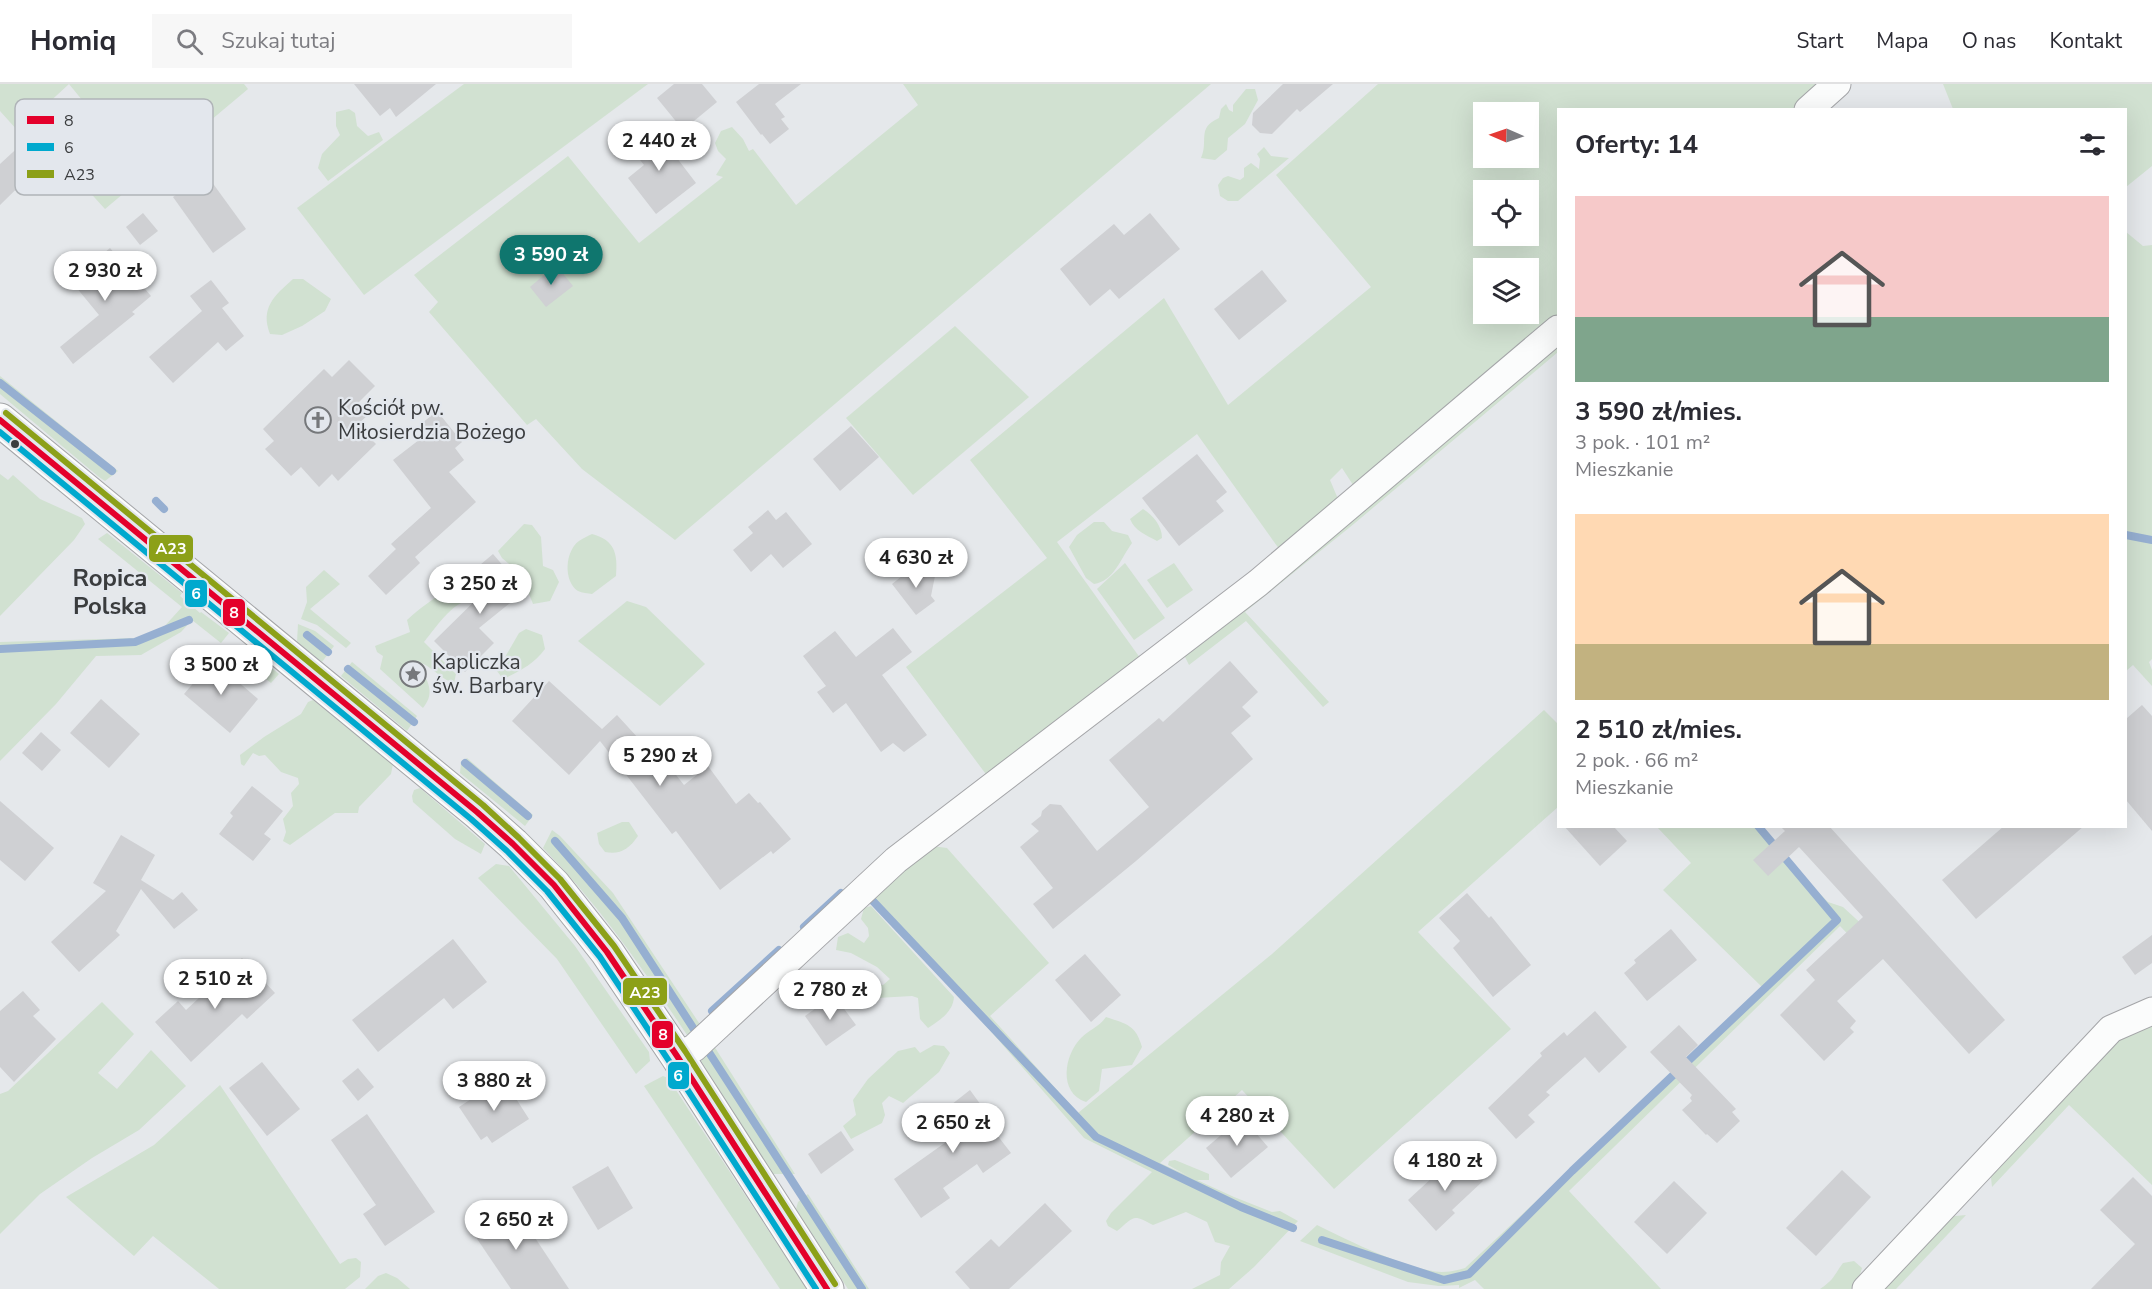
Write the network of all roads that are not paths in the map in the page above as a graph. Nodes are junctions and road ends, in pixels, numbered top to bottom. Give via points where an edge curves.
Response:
1 (1837, 84) edge
2 (1810, 108) edge
3 (1557, 330) edge
4 (0, 420) edge
5 (2152, 1011) edge
6 (693, 1047) junction
7 (827, 1289) edge
8 (1866, 1289) edge

1 - 2 street
3 - 6 street via 1258,583 896,860
4 - 6 main road via 513,844 554,885 607,952
5 - 8 street via 2111,1029
6 - 7 main road

